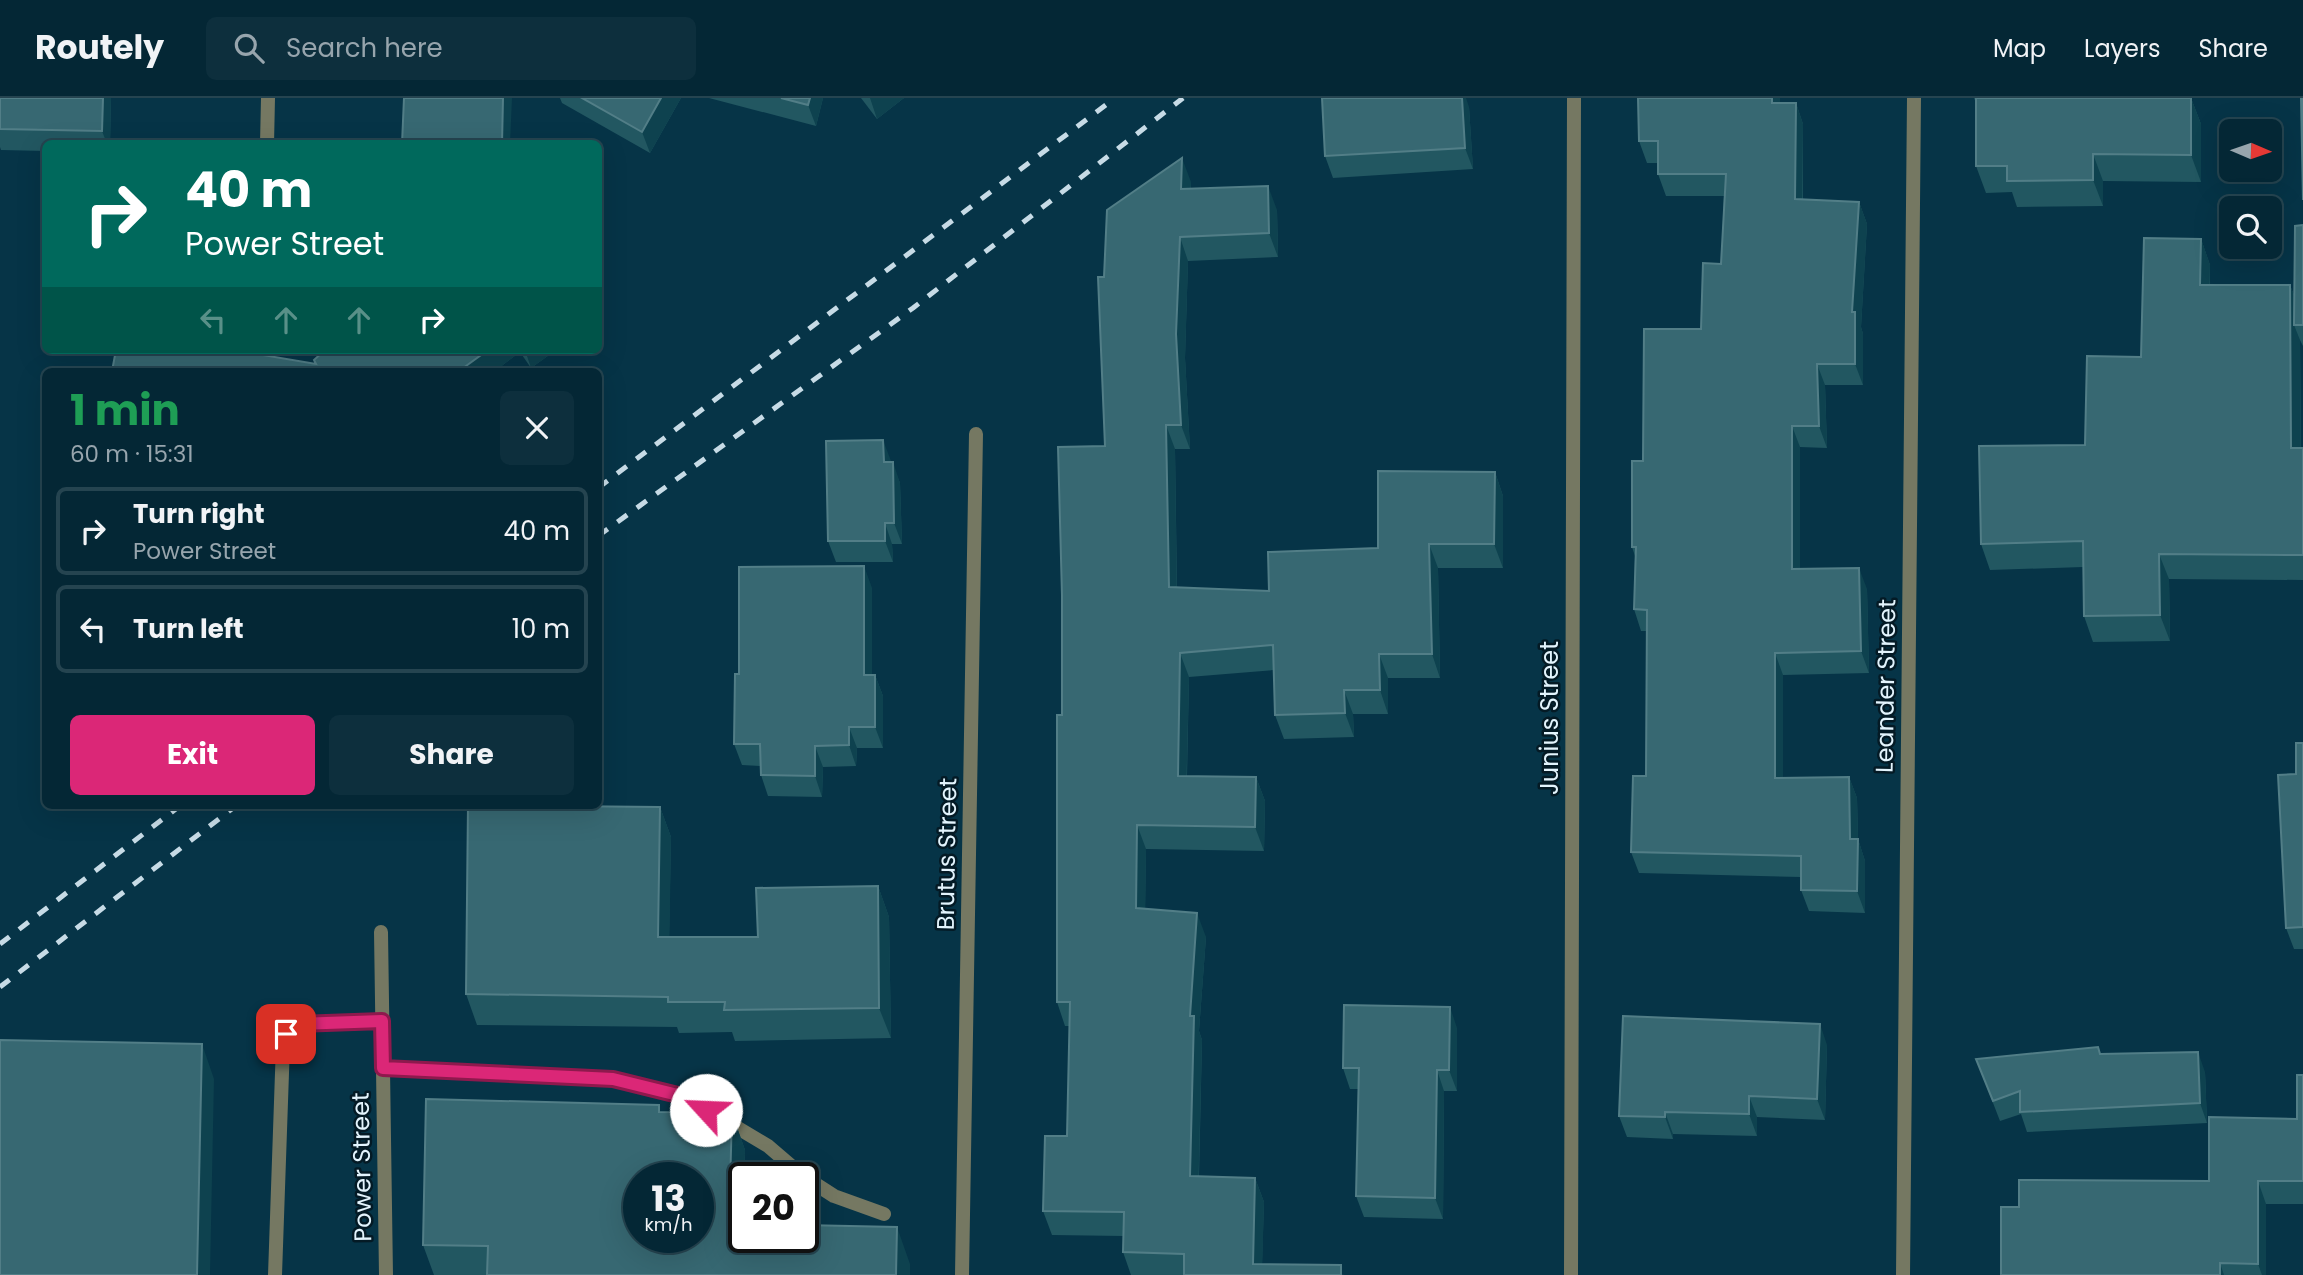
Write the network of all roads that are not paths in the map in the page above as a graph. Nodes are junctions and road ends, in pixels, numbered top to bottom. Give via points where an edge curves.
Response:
1 (268, 98) edge
2 (1574, 98) edge
3 (1914, 98) edge
4 (267, 140) edge
5 (976, 434) dead end
6 (381, 932) dead end
7 (382, 1021) junction
8 (383, 1068) junction
9 (884, 1214) dead end
10 (275, 1275) edge
11 (386, 1275) edge
12 (962, 1275) edge
13 (1571, 1275) edge
14 (1903, 1275) edge

1 - 4 street
2 - 13 street, Junius Street
3 - 14 street, Leander Street
5 - 12 street, Brutus Street
6 - 7 street, Power Street
7 - 8 street, Power Street
7 - 10 street via 298,1024 286,1034
8 - 9 street via 613,1079 686,1097 768,1146 803,1177 834,1196
8 - 11 street, Power Street

